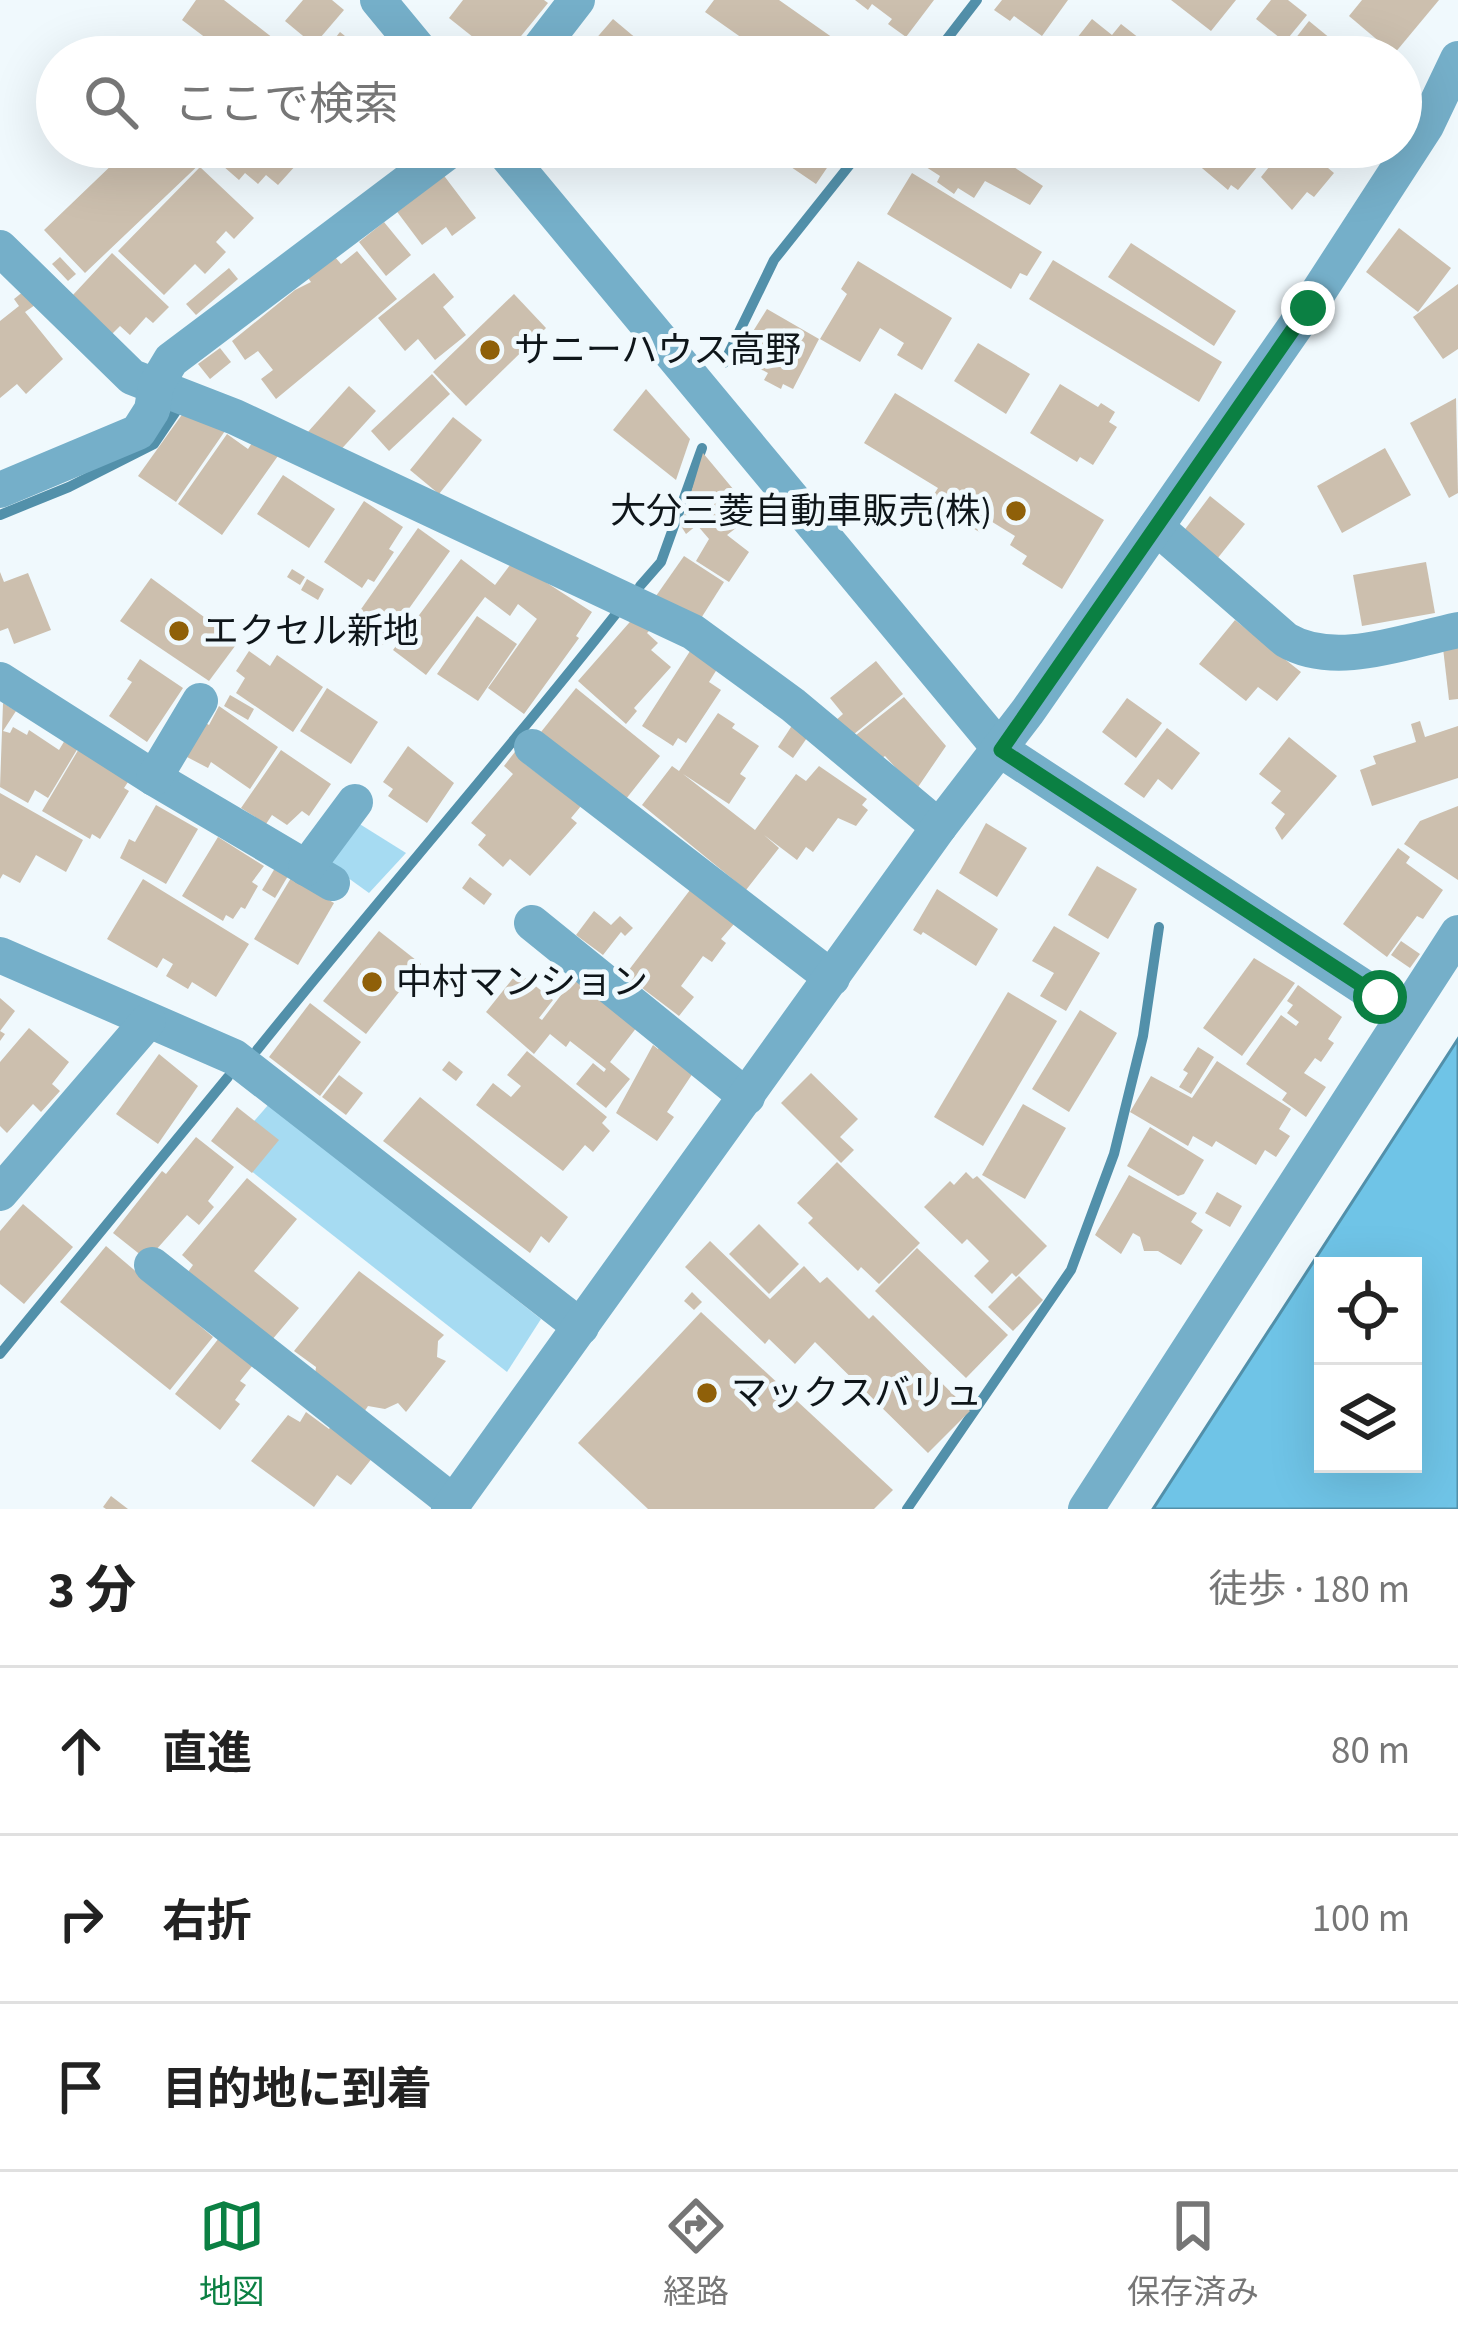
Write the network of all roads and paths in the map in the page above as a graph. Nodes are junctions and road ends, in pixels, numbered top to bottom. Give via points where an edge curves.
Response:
1 (378, 0) edge
2 (577, 0) edge
3 (408, 36) edge
4 (549, 36) edge
5 (1458, 59) edge
6 (1422, 129) edge
7 (426, 168) edge
8 (517, 168) edge
9 (1399, 168) edge
10 (0, 248) edge
11 (156, 385) junction
12 (0, 490) edge
13 (1156, 527) junction
14 (1458, 630) edge
15 (0, 680) edge
16 (200, 701) dead end
17 (532, 747) dead end
18 (1001, 750) junction
19 (154, 778) junction
20 (355, 802) dead end
21 (939, 827) junction
22 (532, 923) dead end
23 (1458, 933) edge
24 (0, 955) edge
25 (832, 977) junction
26 (1403, 1013) junction
27 (148, 1022) junction
28 (746, 1097) junction
29 (0, 1193) edge
30 (152, 1265) dead end
31 (581, 1327) junction
32 (452, 1506) edge
33 (1086, 1509) edge

1 - 3 street
2 - 4 street
5 - 6 street
7 - 11 street via 171,361
8 - 18 street
9 - 13 street
10 - 11 street via 132,376
11 - 12 street via 138,432
11 - 21 street via 693,632
13 - 14 street via 1305,651 1335,655
13 - 18 street
15 - 19 street
16 - 19 street
17 - 25 street
18 - 21 street
18 - 26 street
19 - 20 street via 319,876
21 - 25 street
22 - 28 street
23 - 26 street
24 - 27 street
25 - 28 street
26 - 33 street
27 - 29 street
27 - 31 street via 233,1057
28 - 31 street
30 - 32 street
31 - 32 street

